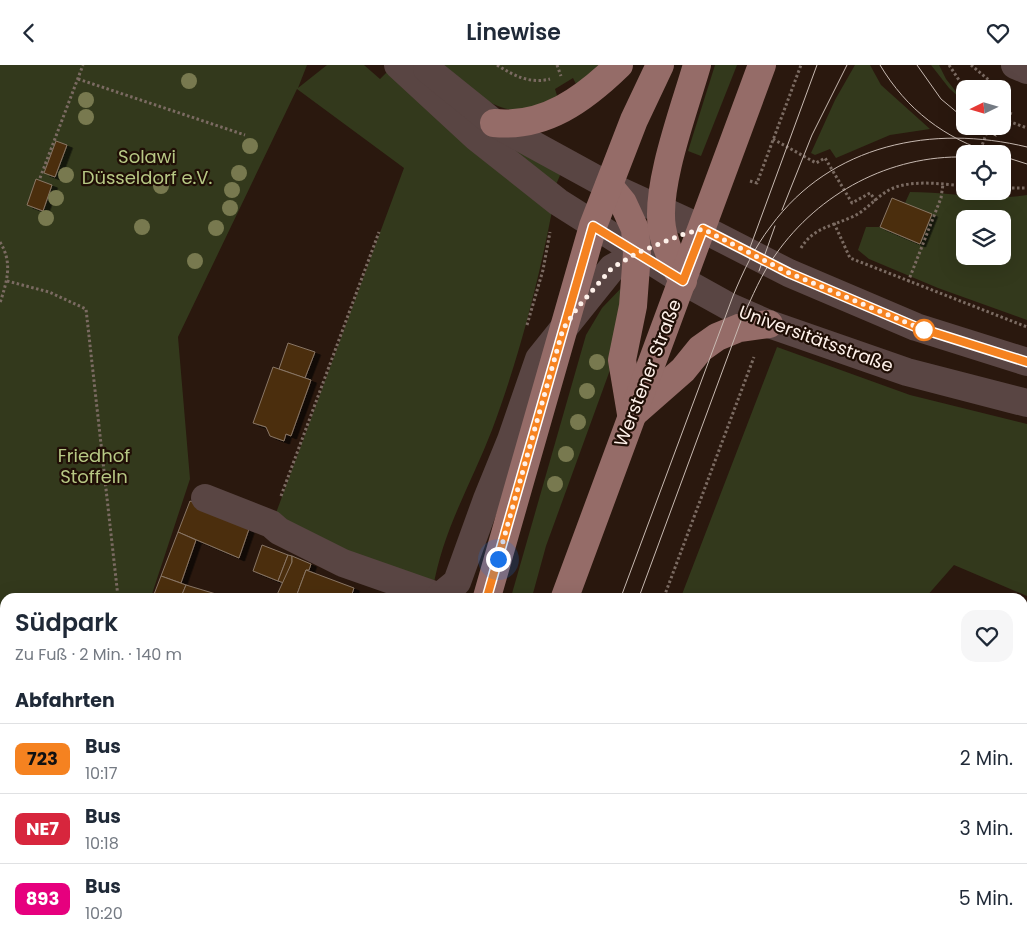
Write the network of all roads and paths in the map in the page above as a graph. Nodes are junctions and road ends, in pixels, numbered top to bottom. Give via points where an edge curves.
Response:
1 (83, 65) edge
2 (398, 65) edge
3 (422, 65) edge
4 (497, 65) edge
5 (557, 65) edge
6 (619, 65) edge
7 (660, 65) edge
8 (697, 65) edge
9 (762, 65) edge
10 (801, 65) edge
11 (949, 65) edge
12 (972, 65) edge
13 (1015, 65) edge
14 (1027, 70) edge
15 (78, 79) junction
16 (959, 80) edge
17 (989, 80) edge
18 (1011, 122) edge
19 (494, 123) junction
20 (1027, 128) edge
21 (245, 135) dead end
22 (773, 139) junction
23 (40, 178) dead end
24 (757, 183) dead end
25 (943, 184) junction
26 (956, 185) edge
27 (609, 186) junction
28 (1011, 188) edge
29 (1027, 188) edge
30 (876, 201) junction
31 (661, 211) junction
32 (834, 223) junction
33 (593, 226) junction
34 (703, 229) junction
35 (379, 232) dead end
36 (665, 241) junction
37 (0, 242) edge
38 (637, 253) junction
39 (789, 273) junction
40 (7, 281) junction
41 (683, 281) junction
42 (908, 282) junction
43 (0, 303) edge
44 (768, 324) junction
45 (1027, 327) edge
46 (563, 329) junction
47 (1027, 362) edge
48 (1027, 403) edge
49 (631, 416) junction
50 (205, 499) dead end
51 (271, 524) junction
52 (118, 593) edge
53 (428, 593) edge
54 (444, 593) edge
55 (487, 593) edge
56 (566, 593) edge
57 (666, 593) edge

1 - 15 path
2 - 33 street, Universitätsstraße via 476,137
3 - 19 street
4 - 5 path via 514,76 536,82 560,75
6 - 19 main road via 576,103 548,116 511,125
7 - 27 main road via 634,120
8 - 31 main road via 672,152
9 - 34 main road, Werstener Straße
10 - 22 path
11 - 16 path
12 - 17 path
13 - 14 street
15 - 21 path
15 - 23 path
18 - 20 path
19 - 27 street
22 - 24 path
22 - 30 path via 816,163 825,157 852,203 870,193
25 - 26 path
25 - 30 path via 891,189
25 - 42 path via 941,198
27 - 31 street
27 - 33 main road
27 - 38 main road via 630,214 636,229
28 - 29 path
30 - 32 path via 854,217
31 - 34 street
31 - 36 main road
32 - 39 path via 808,237
32 - 42 path via 850,258
33 - 38 street, Universitätsstraße
33 - 46 main road
34 - 36 street
34 - 39 street
34 - 41 main road, Werstener Straße
35 - 51 path
36 - 38 street
36 - 41 main road
37 - 40 path via 6,251 9,267
38 - 41 street, Universitätsstraße
38 - 46 street via 606,273
38 - 49 main road via 633,306 622,360
39 - 47 street via 916,327
40 - 43 path
40 - 52 path via 49,292 86,309
41 - 44 street, Universitätsstraße
41 - 49 main road, Werstener Straße
42 - 45 path
44 - 48 street, Universitätsstraße via 907,372
44 - 49 main road via 739,328 717,337 700,349 683,370
44 - 57 path
46 - 54 street via 539,359 457,581
46 - 55 main road
49 - 56 main road, Werstener Straße
50 - 51 street
51 - 53 street via 343,563

